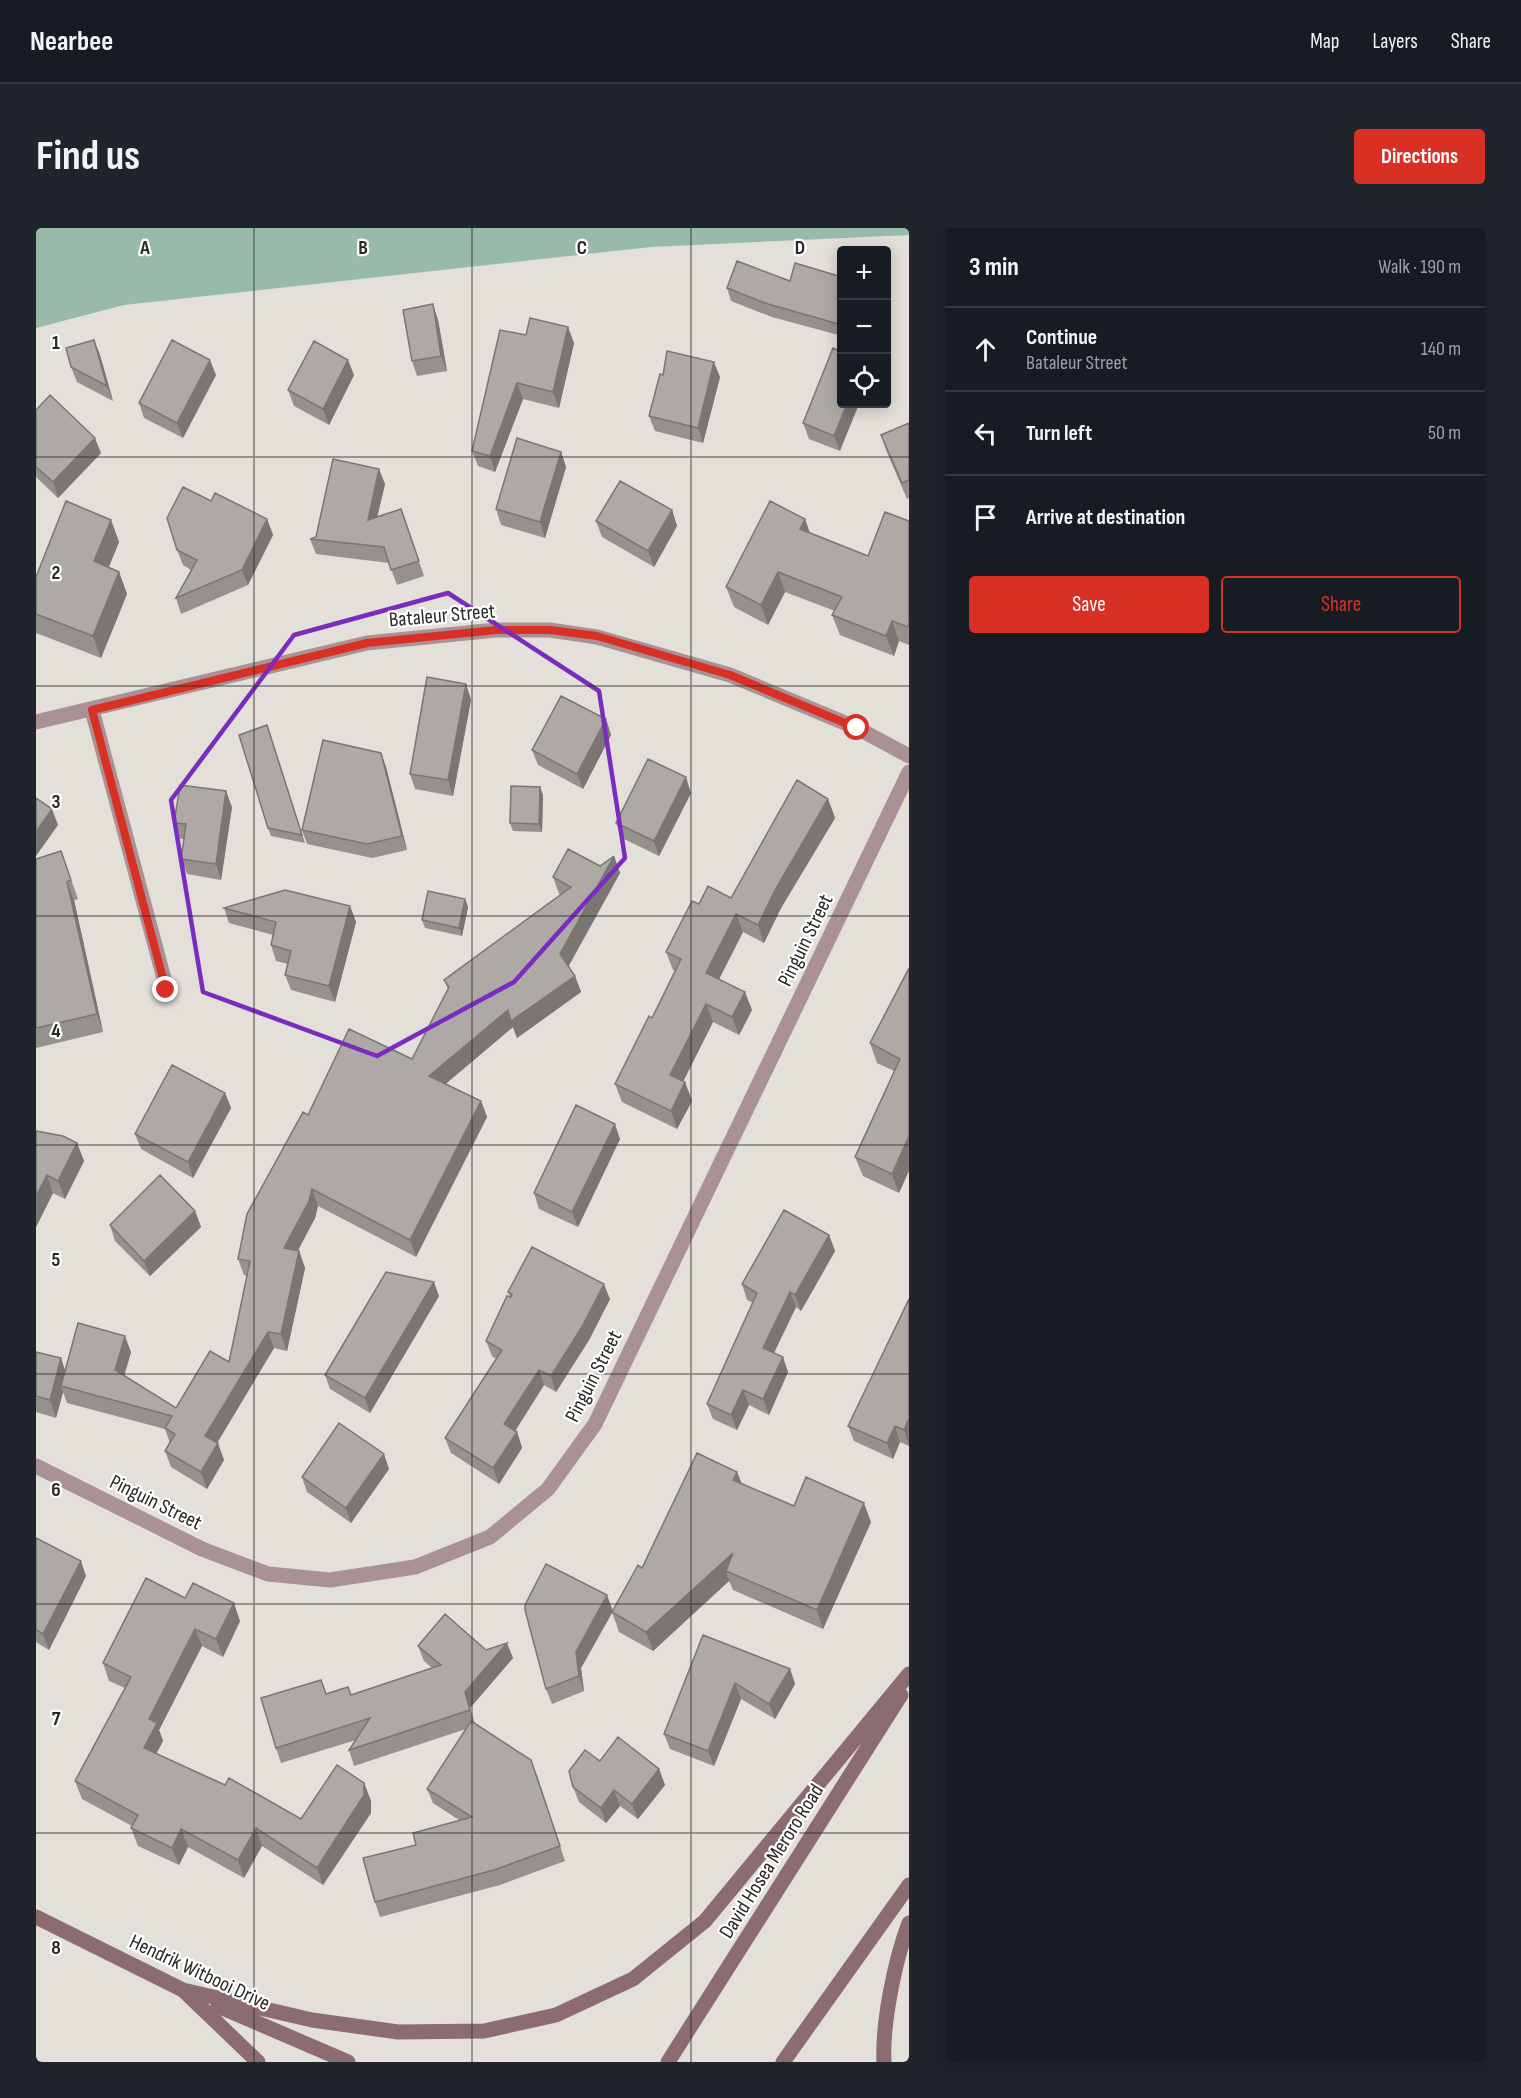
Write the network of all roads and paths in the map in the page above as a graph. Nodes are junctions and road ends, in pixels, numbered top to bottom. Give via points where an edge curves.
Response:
1 (92, 710) junction
2 (36, 722) edge
3 (909, 756) edge
4 (909, 772) edge
5 (166, 990) dead end
6 (36, 1466) edge
7 (909, 1674) edge
8 (909, 1683) edge
9 (909, 1885) edge
10 (36, 1917) edge
11 (909, 1923) edge
12 (183, 1990) junction
13 (258, 2062) edge
14 (348, 2062) edge
15 (668, 2062) edge
16 (783, 2062) edge
17 (884, 2062) edge

1 - 2 street, Bataleur Street
1 - 3 street, Bataleur Street via 367,643 496,630 550,630 597,636 730,675 857,728
1 - 5 street
4 - 6 street, Pinguin Street via 595,1424 548,1489 490,1537 415,1567 330,1580 268,1574 202,1549
7 - 12 main road via 705,1921 633,1979 556,2015 484,2031 398,2032 312,2020
8 - 15 main road, David Hosea Meroro Road
9 - 16 main road
10 - 12 main road, Hendrik Witbooi Drive
11 - 17 main road via 901,1944 883,2044
12 - 13 main road
12 - 14 main road, Hendrik Witbooi Drive

